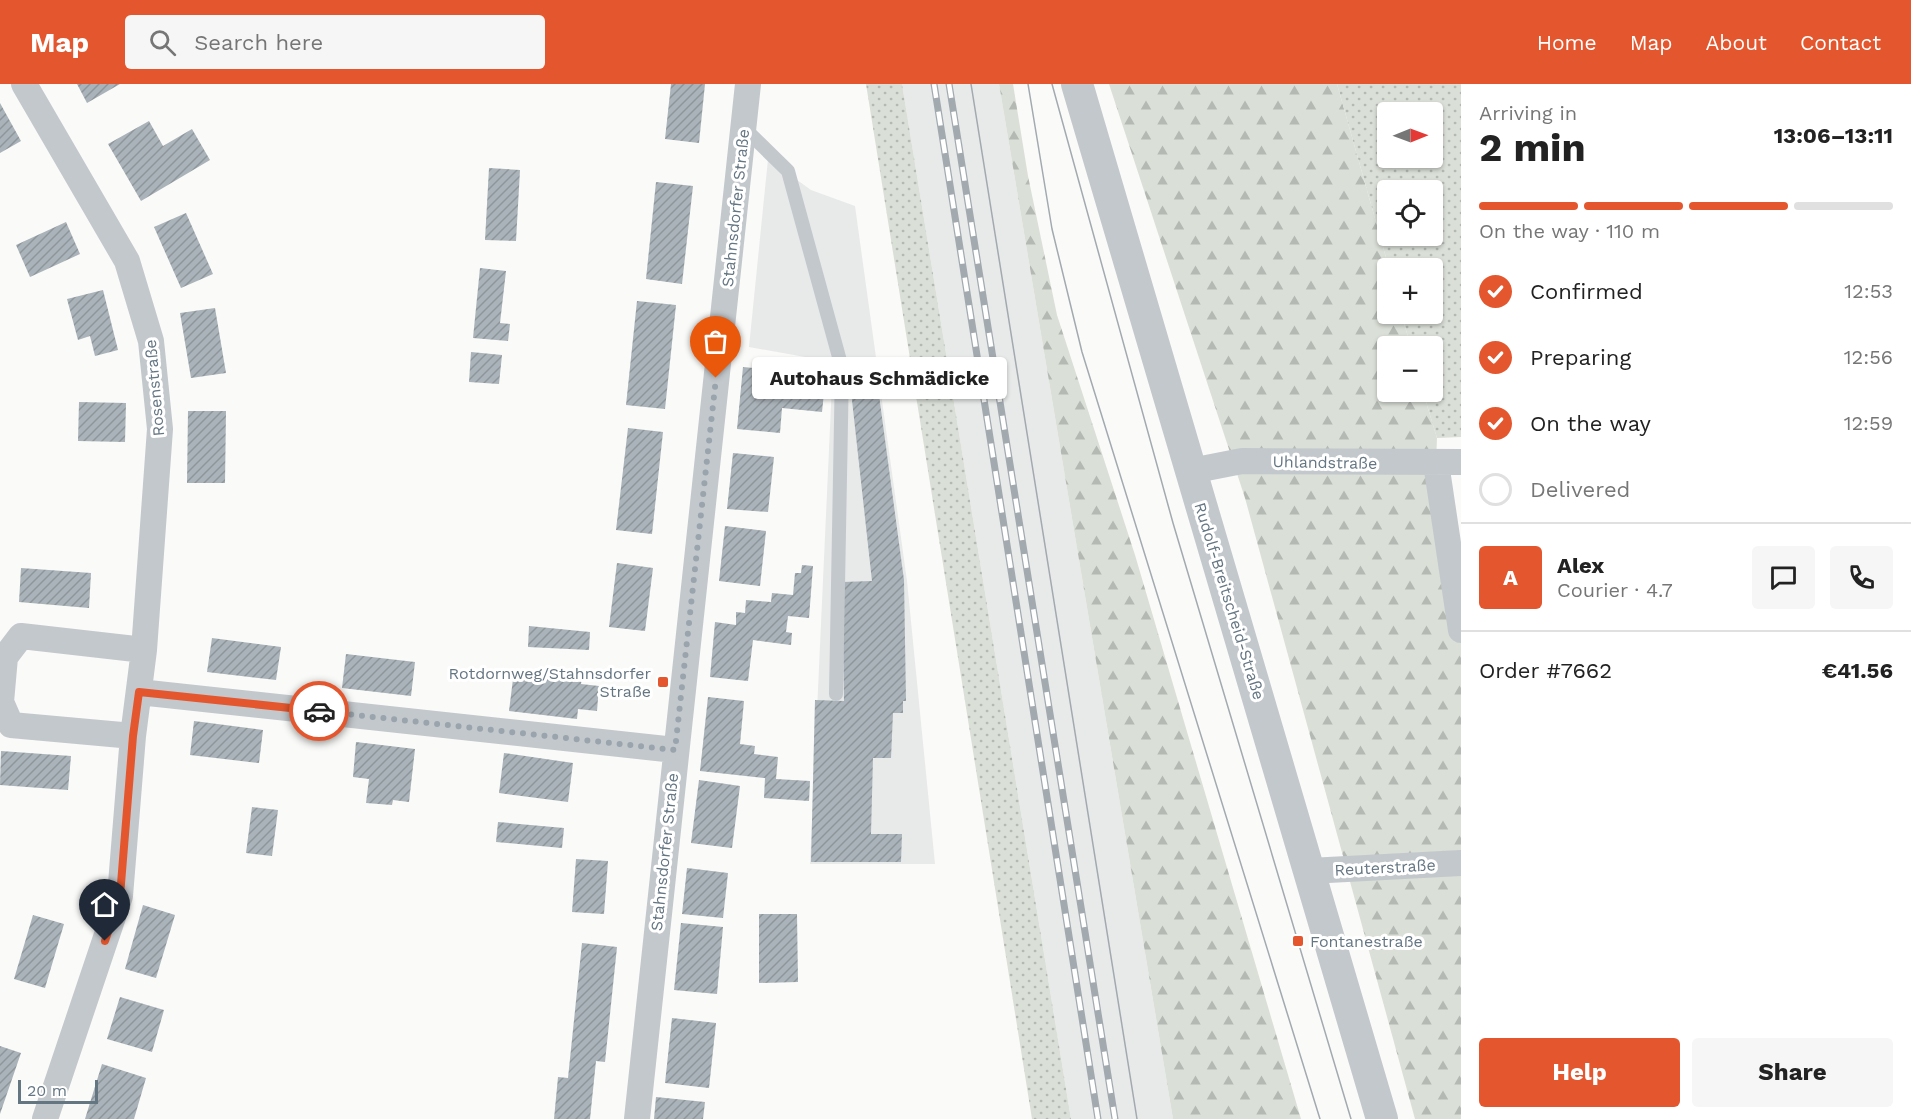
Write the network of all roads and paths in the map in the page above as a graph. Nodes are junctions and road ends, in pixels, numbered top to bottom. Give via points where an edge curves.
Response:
1 (24, 84) edge
2 (748, 84) edge
3 (1077, 84) edge
4 (744, 128) junction
5 (1449, 462) edge
6 (1191, 471) junction
7 (1461, 630) edge
8 (144, 650) junction
9 (139, 692) junction
10 (836, 694) dead end
11 (133, 736) junction
12 (675, 750) junction
13 (1461, 863) edge
14 (1309, 871) junction
15 (45, 1119) edge
16 (637, 1119) edge
17 (1382, 1119) edge

1 - 8 street, Rosenstraße via 127,261 152,341 160,429
2 - 4 street, Stahnsdorfer Straße
3 - 6 street, Rudolf-Breitscheid-Straße
4 - 10 lane via 788,171 842,368
4 - 12 street, Stahnsdorfer Straße
5 - 6 street, Uhlandstraße via 1242,461
5 - 7 street
6 - 14 street, Rudolf-Breitscheid-Straße
8 - 9 street, Rosenstraße
8 - 11 street via 21,636 5,657 1,702 11,725
9 - 11 street, Rosenstraße
9 - 12 street
11 - 15 street, Rosenstraße via 120,896
12 - 16 street, Stahnsdorfer Straße
13 - 14 street, Reuterstraße
14 - 17 street, Rudolf-Breitscheid-Straße

